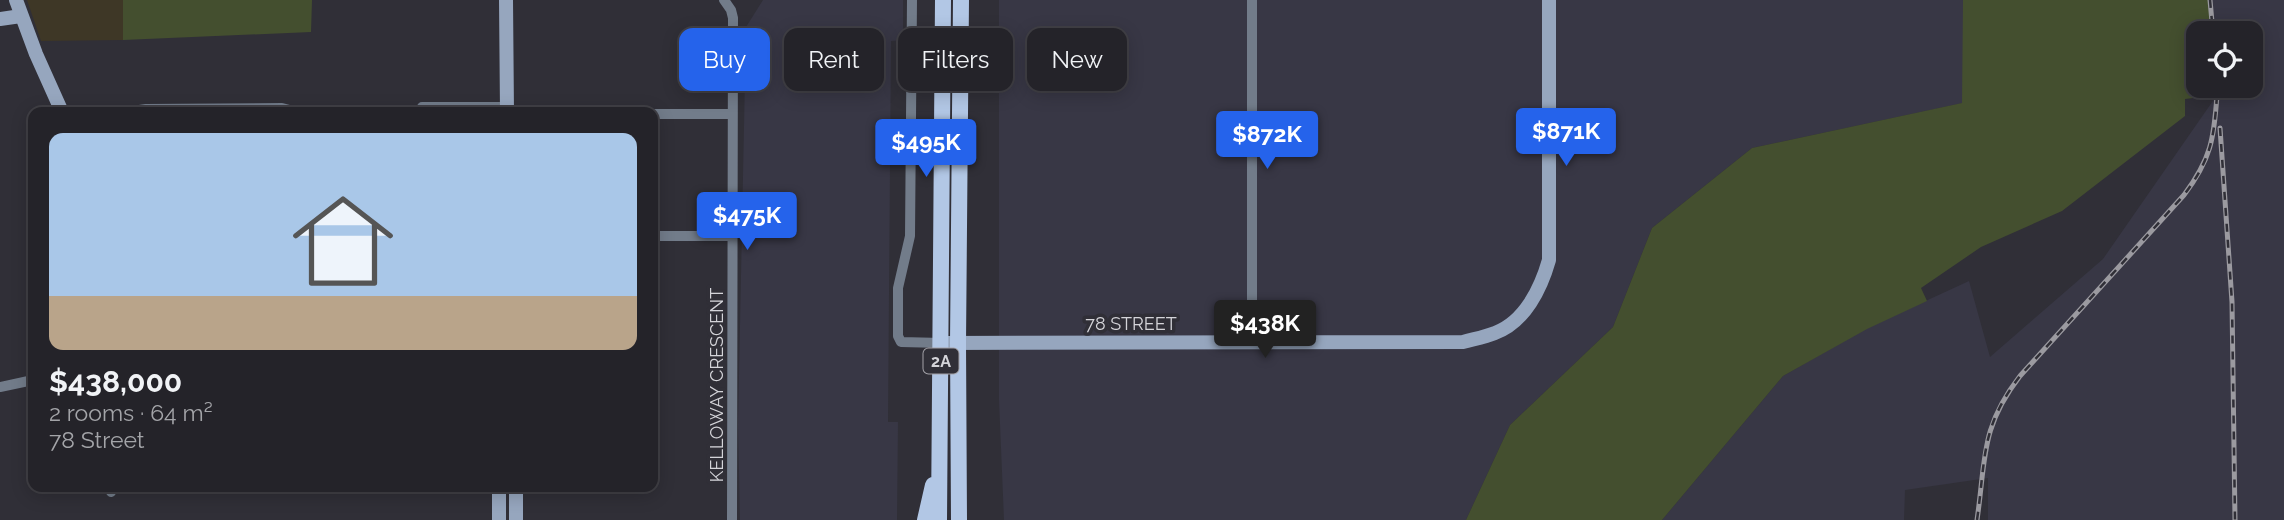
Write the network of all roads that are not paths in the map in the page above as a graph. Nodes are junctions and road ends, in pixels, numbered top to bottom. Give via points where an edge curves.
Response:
1 (16, 0) edge
2 (506, 0) edge
3 (724, 0) edge
4 (912, 0) edge
5 (943, 0) edge
6 (961, 0) edge
7 (1252, 0) edge
8 (1549, 0) edge
9 (21, 16) junction
10 (0, 19) edge
11 (60, 107) edge
12 (507, 107) edge
13 (658, 114) edge
14 (732, 114) junction
15 (658, 236) edge
16 (732, 236) junction
17 (1252, 342) junction
18 (942, 343) junction
19 (958, 343) junction
20 (28, 381) edge
21 (0, 387) edge
22 (941, 455) junction
23 (499, 492) edge
24 (516, 492) edge
25 (499, 520) edge
26 (516, 520) edge
27 (732, 520) edge
28 (925, 520) edge
29 (939, 520) edge
30 (946, 520) edge
31 (960, 520) edge

1 - 9 street
2 - 12 street
3 - 14 street, KELLOWAY CRESCENT via 733,18
4 - 18 street via 910,236 898,288 898,336 901,342
5 - 18 main road, 2A
6 - 19 main road, 2A
7 - 17 street
8 - 17 street, 78 STREET via 1549,260 1543,281 1522,314 1498,333 1463,342
9 - 10 street
9 - 11 street
13 - 14 street
14 - 16 street, KELLOWAY CRESCENT
15 - 16 street
16 - 27 street, KELLOWAY CRESCENT
17 - 19 street, 78 STREET
18 - 19 street, 78 STREET
18 - 22 main road, 2A
19 - 31 main road, 2A
20 - 21 street
22 - 28 main road
22 - 29 main road, 2A
22 - 30 main road
23 - 25 street
24 - 26 street

